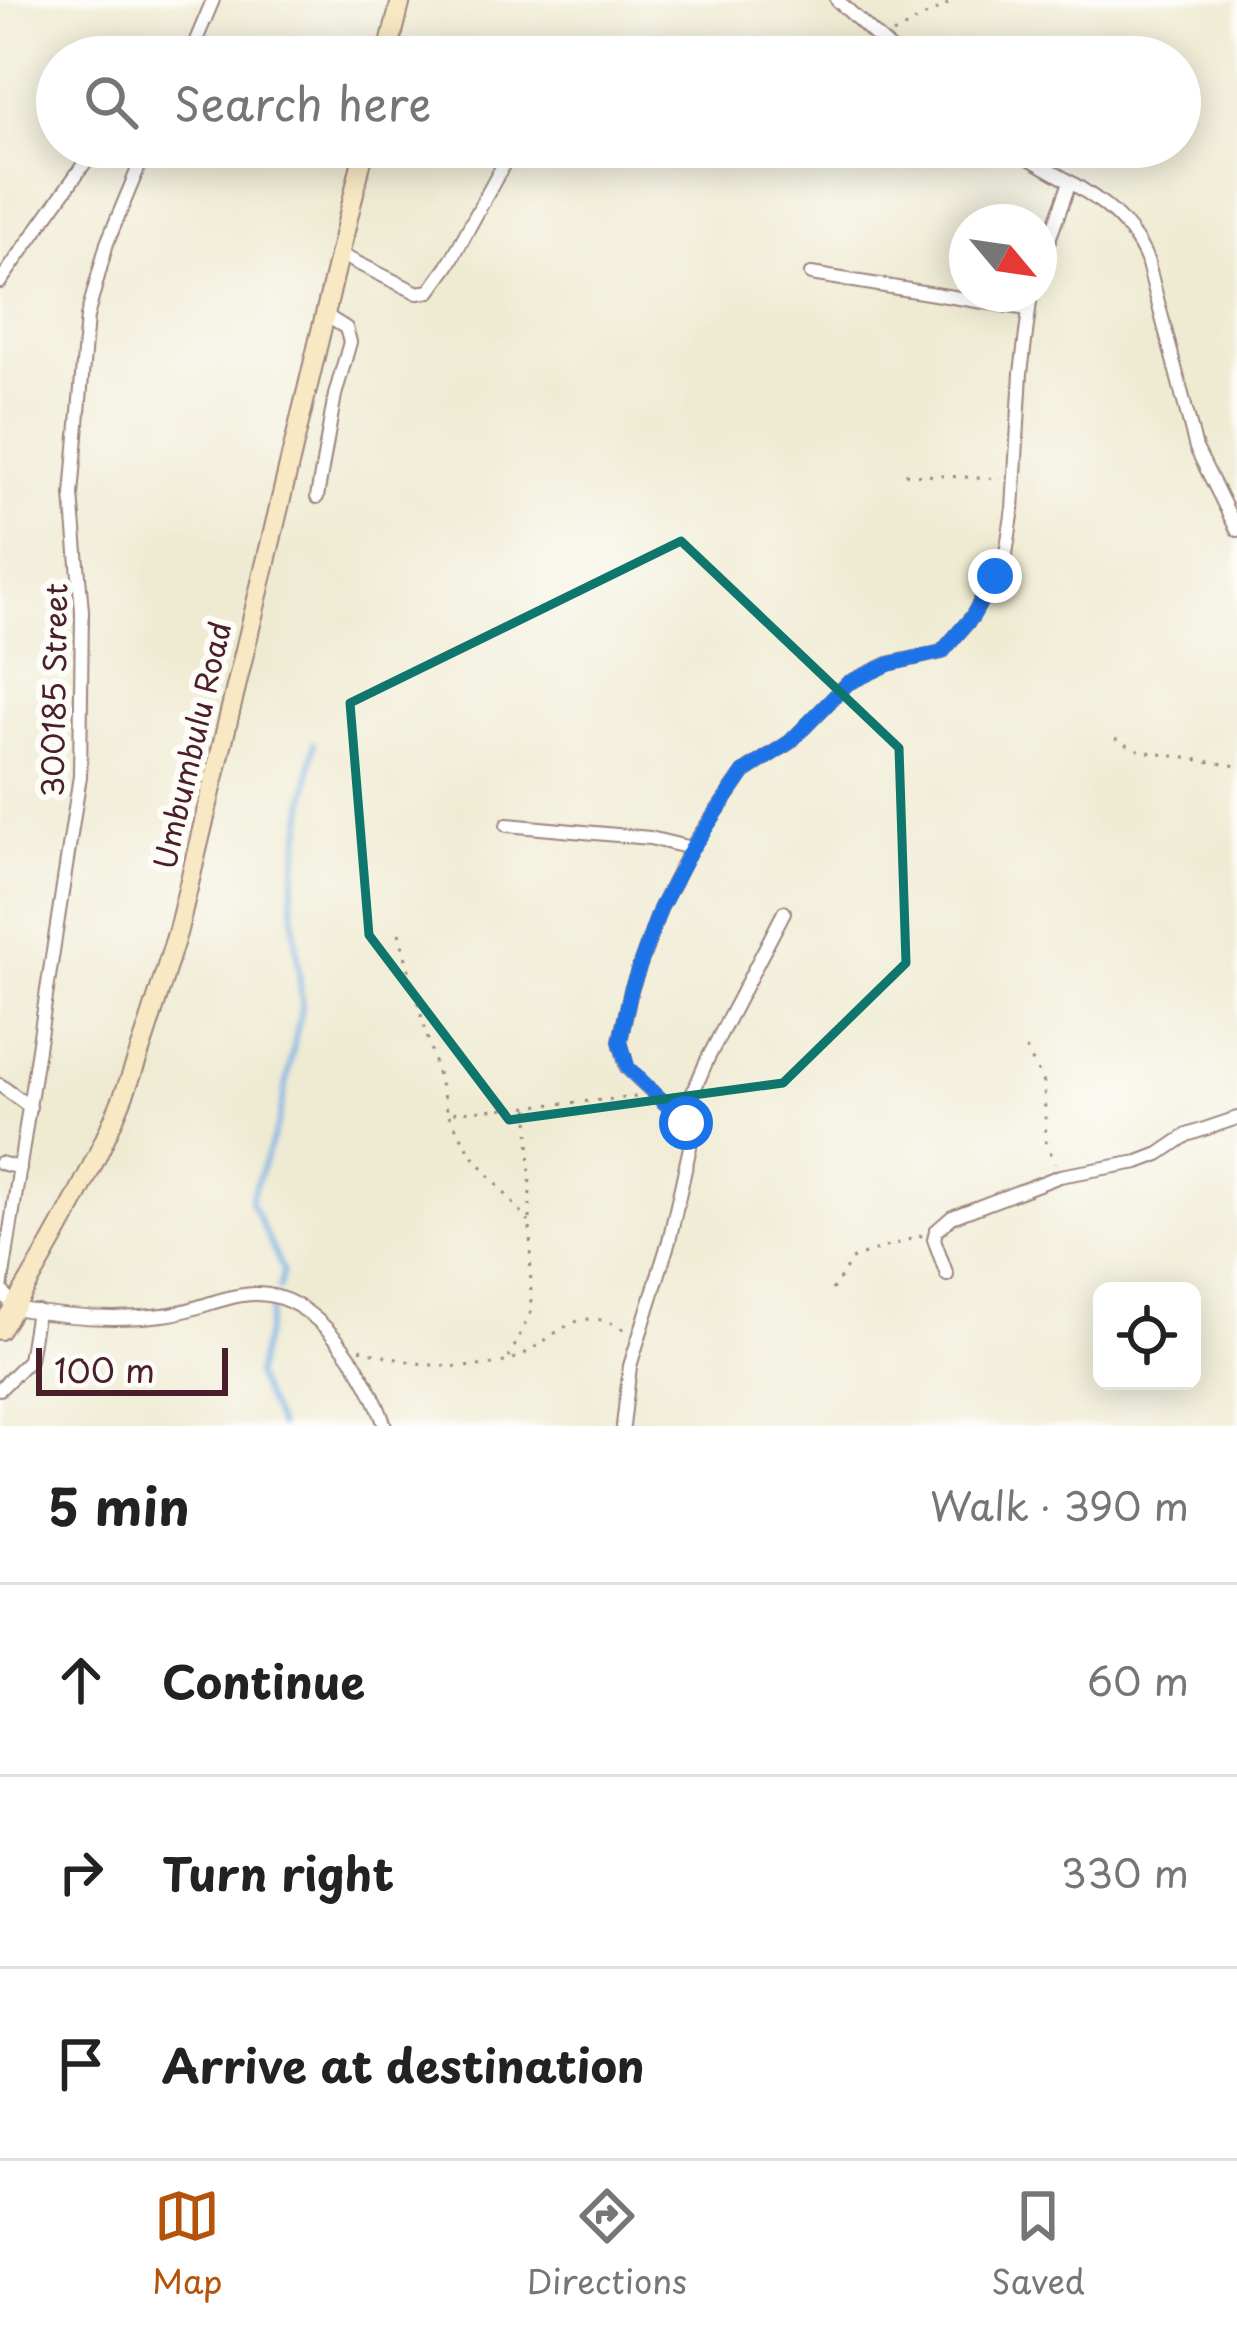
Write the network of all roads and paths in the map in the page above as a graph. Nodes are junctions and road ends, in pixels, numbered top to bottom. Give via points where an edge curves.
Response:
1 (213, 0) edge
2 (401, 0) edge
3 (837, 0) edge
4 (955, 0) edge
5 (198, 36) edge
6 (392, 36) edge
7 (877, 36) edge
8 (891, 36) edge
9 (81, 168) edge
10 (139, 168) edge
11 (360, 168) edge
12 (502, 168) edge
13 (1046, 168) edge
14 (1070, 182) junction
15 (1057, 218) edge
16 (339, 254) junction
17 (811, 274) dead end
18 (0, 282) edge
19 (949, 296) edge
20 (1027, 312) edge
21 (325, 315) junction
22 (905, 473) dead end
23 (1015, 480) junction
24 (317, 497) dead end
25 (1237, 530) edge
26 (1115, 739) dead end
27 (1237, 766) edge
28 (508, 825) dead end
29 (692, 848) junction
30 (784, 912) dead end
31 (399, 933) dead end
32 (1026, 1049) dead end
33 (0, 1085) edge
34 (657, 1096) junction
35 (529, 1106) junction
36 (30, 1107) junction
37 (448, 1113) junction
38 (682, 1118) junction
39 (1237, 1118) edge
40 (0, 1163) edge
41 (20, 1168) junction
42 (1060, 1176) junction
43 (530, 1223) junction
44 (936, 1231) junction
45 (947, 1275) dead end
46 (832, 1290) dead end
47 (14, 1308) junction
48 (37, 1311) junction
49 (0, 1330) edge
50 (637, 1339) junction
51 (338, 1342) junction
52 (507, 1362) junction
53 (0, 1389) edge
54 (385, 1426) edge
55 (622, 1426) edge

1 - 5 street
2 - 6 main road
3 - 7 street
4 - 8 path
9 - 18 street
10 - 36 street, 300185 Street via 99,268 82,356 72,495 82,611 80,776
11 - 16 main road, Umbumbulu Road
12 - 16 street via 430,291 418,293
13 - 14 street
14 - 15 street
14 - 25 street via 1115,213 1143,250 1196,448
16 - 21 main road, Umbumbulu Road
17 - 19 street
20 - 23 street
21 - 24 street via 346,328 350,342
21 - 47 main road, Umbumbulu Road via 158,996 117,1113
22 - 23 path
23 - 29 street via 1006,554 958,636 942,652 848,683 790,742 744,772
26 - 27 path via 1141,751
28 - 29 street
29 - 34 street via 660,909 622,1023 623,1058
30 - 38 street
31 - 37 path
32 - 42 path via 1044,1083 1046,1142
33 - 36 street
34 - 35 path
34 - 38 street
35 - 37 path
35 - 43 path
36 - 41 street, 300185 Street
37 - 43 path
38 - 50 street via 690,1147
39 - 42 street via 1138,1162
40 - 41 street
41 - 47 street, 300185 Street via 2,1273 3,1295
42 - 44 street via 952,1217
43 - 52 path via 531,1312
44 - 45 street
44 - 46 path via 853,1258
47 - 48 street
47 - 49 main road, Umbumbulu Road
48 - 51 street via 134,1318 263,1295 293,1305
48 - 53 street via 29,1360
50 - 52 path via 590,1316
50 - 55 street
51 - 52 path via 402,1362
51 - 54 street via 360,1368

